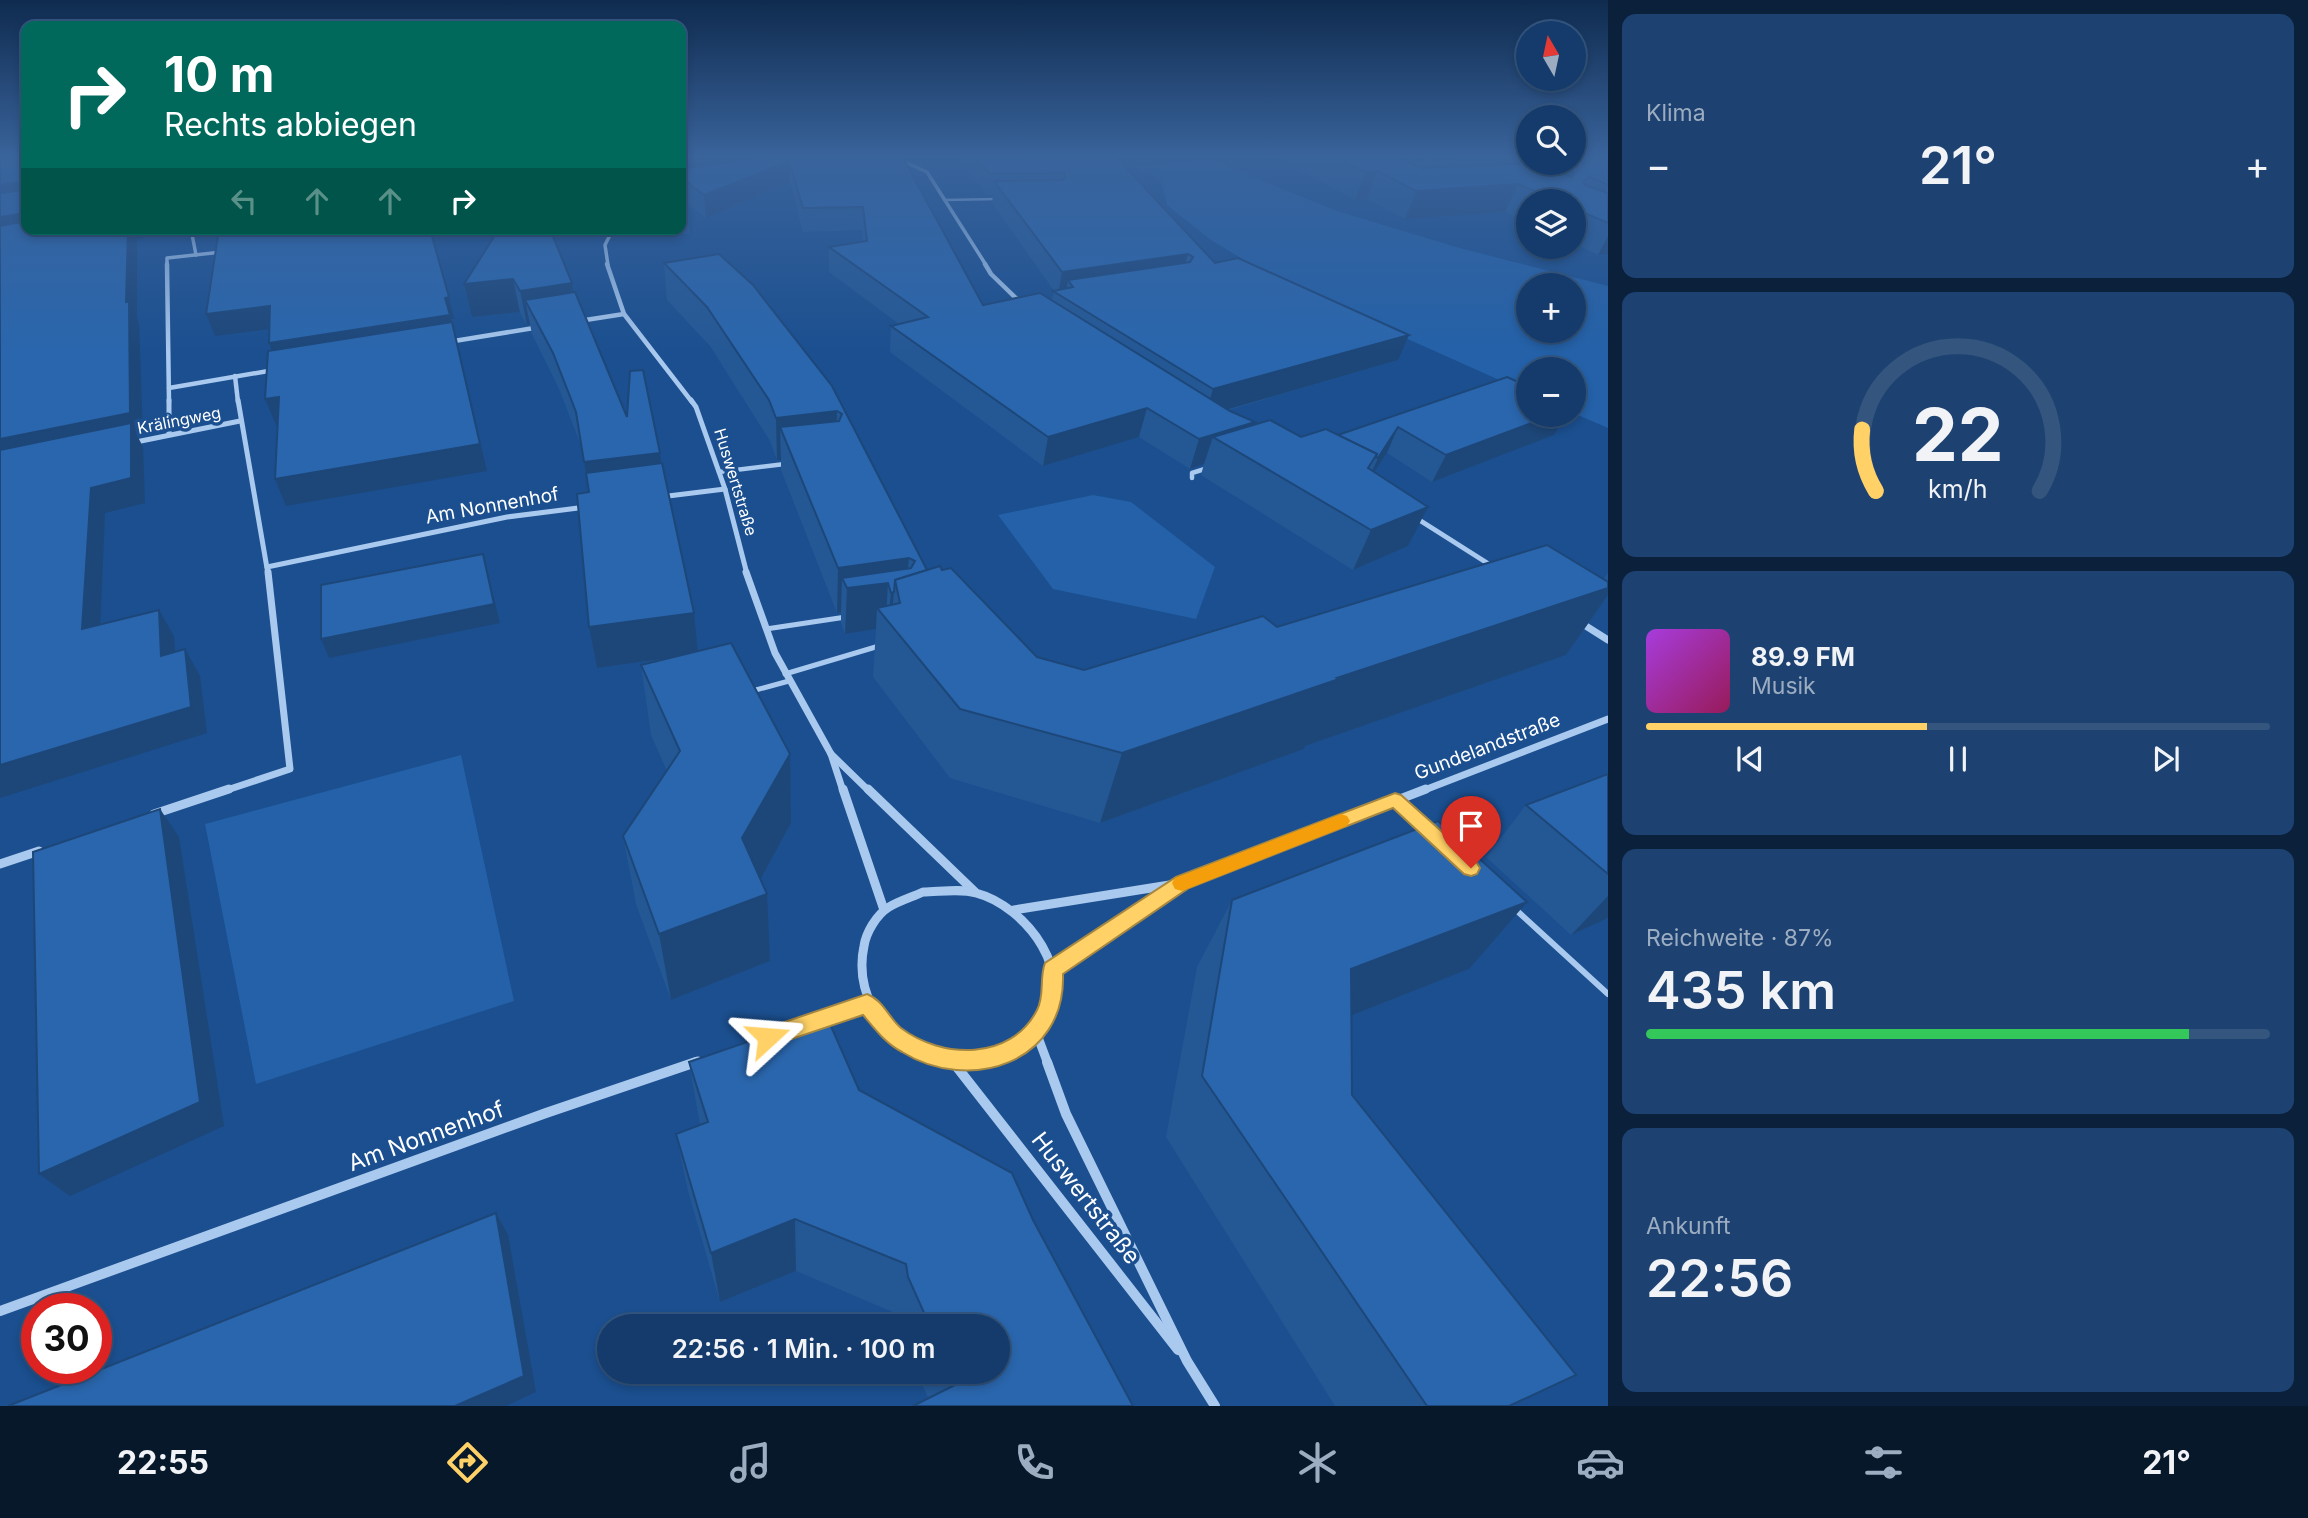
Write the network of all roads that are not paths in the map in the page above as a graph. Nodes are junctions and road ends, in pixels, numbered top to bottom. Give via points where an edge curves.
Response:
1 (958, 222) edge
2 (192, 235) edge
3 (610, 235) edge
4 (223, 252) edge
5 (196, 255) junction
6 (1018, 301) junction
7 (1030, 301) edge
8 (1029, 309) edge
9 (624, 314) junction
10 (570, 323) edge
11 (543, 327) edge
12 (436, 344) edge
13 (275, 370) edge
14 (234, 376) junction
15 (169, 388) junction
16 (240, 421) junction
17 (169, 434) junction
18 (117, 446) edge
19 (790, 464) edge
20 (1219, 465) edge
21 (719, 472) junction
22 (1192, 478) dead end
23 (725, 489) junction
24 (657, 498) edge
25 (589, 507) edge
26 (1410, 514) edge
27 (267, 567) junction
28 (1503, 573) edge
29 (855, 615) edge
30 (1573, 618) edge
31 (766, 628) junction
32 (1608, 640) edge
33 (888, 643) edge
34 (787, 678) junction
35 (738, 695) edge
36 (1608, 719) edge
37 (831, 754) junction
38 (1395, 800) junction
39 (141, 818) edge
40 (1432, 834) edge
41 (51, 848) edge
42 (0, 864) edge
43 (1182, 883) junction
44 (975, 892) junction
45 (1510, 904) edge
46 (884, 909) junction
47 (1014, 910) junction
48 (1053, 970) junction
49 (1608, 994) edge
50 (867, 1004) junction
51 (803, 1025) edge
52 (1036, 1032) junction
53 (713, 1056) edge
54 (952, 1060) junction
55 (0, 1311) edge
56 (1187, 1362) junction
57 (1215, 1406) edge

1 - 6 street via 991,274
2 - 5 street
3 - 9 street, Huswertstraße via 605,245 608,268
4 - 5 street
5 - 15 street via 167,258
6 - 7 lane
6 - 8 street
9 - 10 street
9 - 21 street, Huswertstraße via 696,407
11 - 12 street
13 - 14 street
14 - 15 street
14 - 16 street
15 - 17 street
16 - 17 street, Krälingweg
16 - 27 street
17 - 18 street, Krälingweg
19 - 21 lane
20 - 22 lane via 1192,473
21 - 23 street, Huswertstraße
23 - 24 street
23 - 31 street, Huswertstraße
25 - 27 street, Am Nonnenhof via 507,517
26 - 28 street
27 - 39 street via 290,769
29 - 31 lane
30 - 32 street
31 - 34 street, Huswertstraße
33 - 34 lane
34 - 35 lane
34 - 37 street, Huswertstraße
36 - 38 street, Gundelandstraße
37 - 44 street, Huswertstraße
37 - 46 street, Huswertstraße
38 - 40 lane
38 - 43 street, Gundelandstraße
41 - 42 street
43 - 47 street, Gundelandstraße
43 - 48 street, Gundelandstraße
44 - 46 street via 921,891
44 - 47 street
45 - 49 lane
46 - 50 street via 859,952 859,977
47 - 48 street via 1046,948
48 - 52 street via 1053,994
50 - 51 street
50 - 54 street via 882,1024 911,1046
52 - 54 street via 1000,1056
52 - 56 street, Huswertstraße via 1066,1114
53 - 55 street, Am Nonnenhof
54 - 56 street, Huswertstraße
56 - 57 street, Huswertstraße

